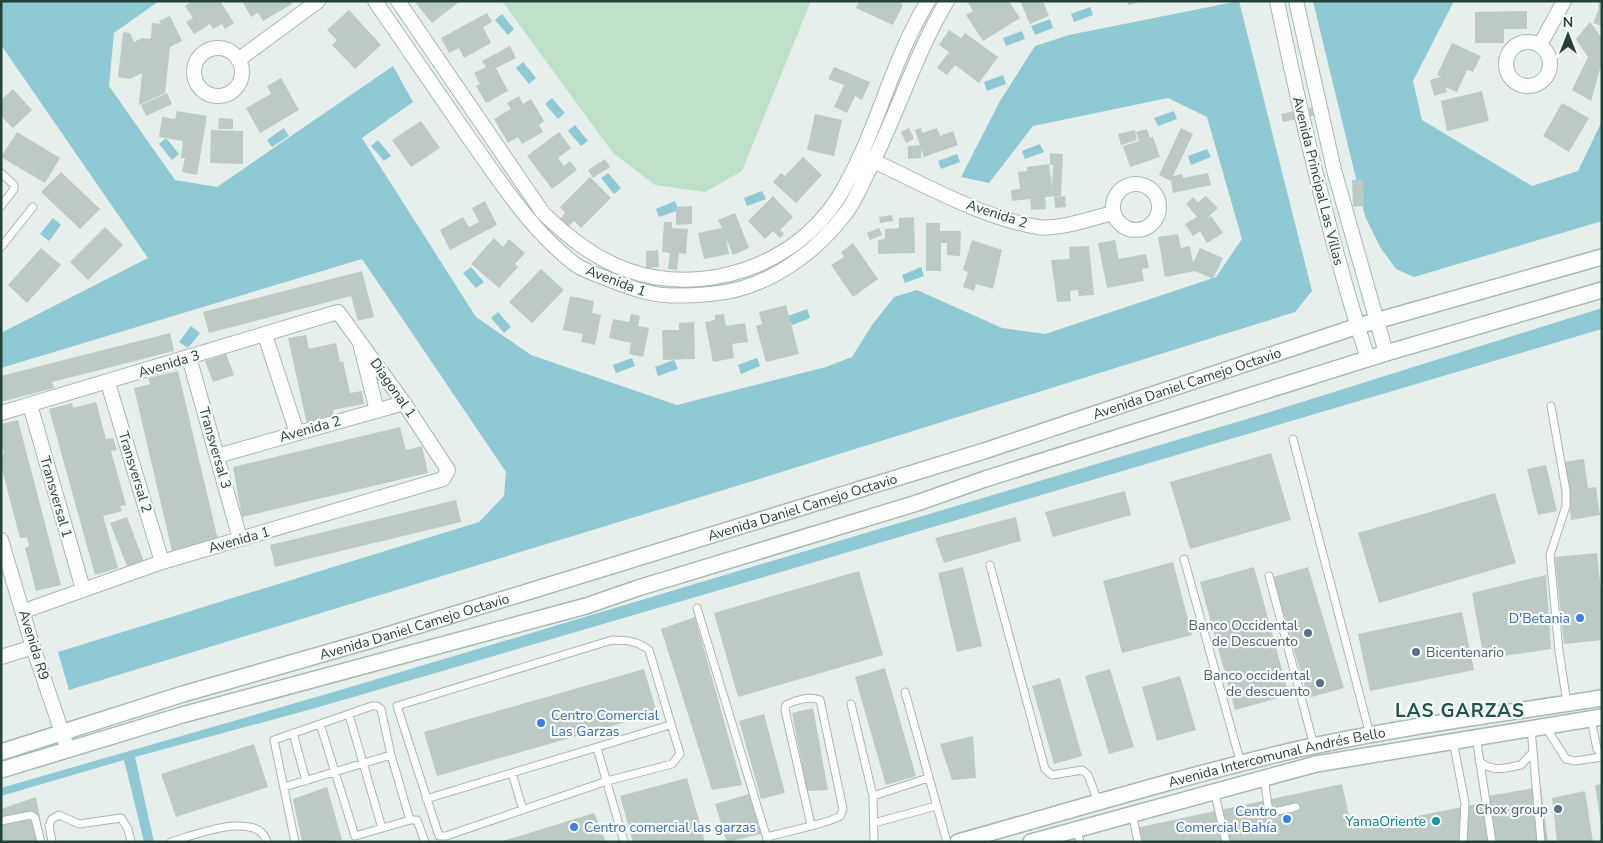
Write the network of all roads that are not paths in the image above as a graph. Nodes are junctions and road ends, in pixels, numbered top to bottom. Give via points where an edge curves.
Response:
1 (318, 1) edge
2 (375, 1) edge
3 (398, 1) edge
4 (928, 1) edge
5 (947, 1) edge
6 (1277, 1) edge
7 (1296, 1) edge
8 (1564, 1) edge
9 (1540, 45) dead end
10 (238, 60) dead end
11 (443, 67) junction
12 (428, 77) junction
13 (859, 154) junction
14 (874, 161) junction
15 (1, 173) edge
16 (1, 206) edge
17 (34, 207) dead end
18 (1113, 212) dead end
19 (1, 247) edge
20 (1602, 257) edge
21 (1602, 290) edge
22 (336, 312) joint
23 (1377, 320) junction
24 (1358, 326) junction
25 (264, 335) junction
26 (359, 340) junction
27 (1386, 353) junction
28 (188, 357) junction
29 (1368, 359) junction
30 (108, 383) junction
31 (404, 403) junction
32 (30, 405) junction
33 (1551, 406) dead end
34 (378, 411) junction
35 (1, 413) edge
36 (297, 433) junction
37 (1293, 439) dead end
38 (217, 456) junction
39 (447, 467) joint
40 (1, 540) edge
41 (240, 540) junction
42 (1184, 558) dead end
43 (162, 562) junction
44 (990, 565) dead end
45 (1269, 576) dead end
46 (83, 589) junction
47 (697, 608) dead end
48 (24, 611) junction
49 (33, 646) junction
50 (1, 657) edge
51 (905, 692) dead end
52 (1602, 698) edge
53 (1567, 703) junction
54 (851, 704) dead end
55 (349, 715) junction
56 (1596, 718) edge
57 (320, 724) junction
58 (670, 726) junction
59 (1538, 727) junction
60 (62, 732) junction
61 (292, 733) junction
62 (1370, 736) junction
63 (1476, 736) junction
64 (1453, 740) junction
65 (1314, 746) junction
66 (597, 748) junction
67 (68, 750) junction
68 (1, 752) edge
69 (1532, 752) junction
70 (391, 755) junction
71 (1602, 756) edge
72 (1479, 761) junction
73 (363, 764) junction
74 (1241, 765) junction
75 (1, 770) edge
76 (335, 772) junction
77 (512, 773) junction
78 (1264, 776) junction
79 (928, 778) junction
80 (306, 781) junction
81 (607, 781) junction
82 (284, 787) junction
83 (1214, 790) junction
84 (873, 796) junction
85 (426, 799) junction
86 (1098, 803) junction
87 (936, 806) junction
88 (1296, 808) dead end
89 (523, 810) junction
90 (1132, 813) junction
91 (410, 820) junction
92 (1, 821) edge
93 (874, 823) junction
94 (811, 825) junction
95 (382, 828) junction
96 (1073, 836) edge
97 (767, 839) edge
98 (40, 842) edge
99 (52, 842) edge
100 (131, 842) edge
101 (171, 842) edge
102 (267, 842) edge
103 (295, 842) edge
104 (425, 842) edge
105 (624, 842) edge
106 (874, 842) edge
107 (946, 842) edge
108 (958, 842) edge
109 (1032, 842) edge
110 (1138, 842) edge
111 (1226, 842) edge
112 (1462, 842) edge
113 (1492, 842) edge
114 (1541, 842) edge

1 - 10 street
2 - 12 street, Avenida 1
3 - 11 street, Avenida 1
4 - 13 street, Avenida 1 via 913,28
5 - 14 street, Avenida 1 via 932,27
6 - 24 street, Avenida Principal Las Villas via 1299,110
7 - 23 street, Avenida Principal Las Villas via 1334,170
8 - 9 street
11 - 12 street
11 - 13 street, Avenida 1 via 543,213 595,256 654,277 685,280 712,277 775,258 797,243 838,198
12 - 14 street, Avenida 1 via 491,169 532,223 553,244 578,266 646,294 679,298 726,293 777,275 815,247 846,213
13 - 14 street, Avenida 2
14 - 18 street, Avenida 2 via 978,210 1039,227 1072,223
15 - 16 lane via 14,185 14,189
17 - 19 lane
20 - 23 main road, Avenida Daniel Camejo Octavio
21 - 27 main road, Avenida Daniel Camejo Octavio
22 - 25 street, Avenida 3
22 - 26 street, Diagonal 1 via 341,314
23 - 24 main road, Avenida Daniel Camejo Octavio
23 - 27 street, Avenida Principal Las Villas
24 - 29 street, Avenida Principal Las Villas
24 - 60 main road, Avenida Daniel Camejo Octavio via 975,454
25 - 28 street, Avenida 3
25 - 36 street
26 - 31 street, Diagonal 1
26 - 34 street
27 - 29 main road, Avenida Daniel Camejo Octavio
28 - 30 street, Avenida 3
28 - 38 street, Transversal 3
29 - 67 main road, Avenida Daniel Camejo Octavio via 586,606 182,715
30 - 32 street, Avenida 3
30 - 43 street, Transversal 2
31 - 34 street, Avenida 2
31 - 39 street, Diagonal 1
32 - 35 street, Avenida 3
32 - 46 street, Transversal 1
33 - 53 lane via 1566,491 1566,506 1550,555
34 - 36 street, Avenida 2
36 - 38 street, Avenida 2
37 - 62 lane
38 - 41 street, Transversal 3
39 - 41 street, Avenida 1 via 448,473 443,479
40 - 48 street, Avenida R9
41 - 43 street, Avenida 1
42 - 74 lane
43 - 46 street, Avenida 1
44 - 86 lane via 1045,769 1052,775 1082,770 1088,775
45 - 65 lane
46 - 48 street, Avenida 1
47 - 97 lane
48 - 49 street, Avenida R9
49 - 50 street
49 - 60 street, Avenida R9
51 - 79 lane
52 - 53 main road, Avenida Intercomunal Andrés Bello
53 - 62 main road, Avenida Intercomunal Andrés Bello
54 - 84 lane
55 - 57 lane
55 - 70 lane via 377,706 381,710
55 - 73 lane
56 - 59 main road, Avenida Intercomunal Andrés Bello
56 - 71 lane via 1597,749
57 - 61 lane
57 - 76 lane
58 - 66 lane
58 - 81 lane via 680,754 678,759 672,764
58 - 85 lane via 649,650 628,640 612,640 397,706
59 - 63 main road, Avenida Intercomunal Andrés Bello
59 - 69 lane
59 - 71 lane via 1566,759 1575,761
60 - 67 street, Avenida R9
60 - 68 main road, Avenida Daniel Camejo Octavio
61 - 80 lane
61 - 82 lane via 275,738 274,742
62 - 65 main road, Avenida Intercomunal Andrés Bello
63 - 64 main road, Avenida Intercomunal Andrés Bello
63 - 72 lane
64 - 78 main road, Avenida Intercomunal Andrés Bello
64 - 112 lane via 1465,803
65 - 74 main road, Avenida Intercomunal Andrés Bello
66 - 77 lane
66 - 81 lane
67 - 75 main road, Avenida Daniel Camejo Octavio
69 - 72 lane via 1521,766 1493,769
69 - 114 lane
70 - 73 lane
70 - 91 lane
72 - 113 lane
73 - 76 lane
73 - 95 lane
74 - 86 main road, Avenida Intercomunal Andrés Bello
76 - 80 lane
76 - 95 lane via 355,836
77 - 85 lane
77 - 89 lane
78 - 83 main road, Avenida Intercomunal Andrés Bello
78 - 88 lane via 1269,813
79 - 84 lane
79 - 87 lane
80 - 82 lane
81 - 89 lane
81 - 105 lane
82 - 103 lane
83 - 90 main road, Avenida Intercomunal Andrés Bello
83 - 111 lane
84 - 93 lane
85 - 89 lane via 436,832 442,836
86 - 108 main road, Avenida Intercomunal Andrés Bello
87 - 93 lane
87 - 107 lane
90 - 96 main road, Avenida Intercomunal Andrés Bello
90 - 110 lane
91 - 95 lane
91 - 104 lane via 417,820
92 - 98 lane via 31,815 35,818
93 - 106 lane
94 - 94 lane via 838,817 843,809 820,700 815,698 792,702 786,705 785,710
94 - 97 lane
96 - 109 main road, Avenida Intercomunal Andrés Bello
99 - 100 lane via 48,825 60,816 79,824 121,818
101 - 102 lane via 234,825 255,828 265,835

